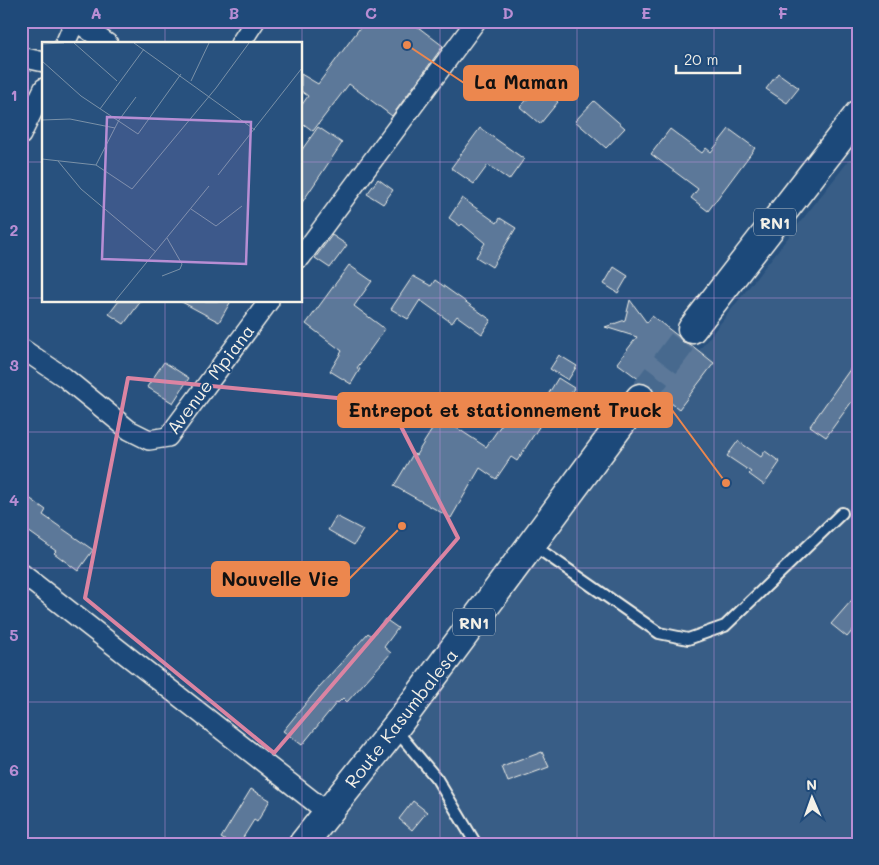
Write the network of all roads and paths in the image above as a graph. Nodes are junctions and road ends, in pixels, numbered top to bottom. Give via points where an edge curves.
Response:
1 (76, 21) edge
2 (255, 21) edge
3 (476, 21) edge
4 (66, 42) edge
5 (105, 42) edge
6 (241, 42) edge
7 (21, 57) edge
8 (42, 62) edge
9 (42, 92) edge
10 (858, 115) edge
11 (21, 135) edge
12 (302, 256) edge
13 (268, 302) edge
14 (692, 329) tunnel mouth
15 (21, 348) edge
16 (640, 398) tunnel mouth
17 (842, 513) dead end
18 (532, 544) junction
19 (21, 573) edge
20 (395, 728) junction
21 (327, 812) junction
22 (303, 844) edge
23 (476, 844) edge

1 - 4 street
1 - 5 street
2 - 6 street
3 - 12 street
7 - 8 street
9 - 11 street
10 - 14 highway, RN1
13 - 15 street, Avenue Mpiana via 168,438 150,440 130,430 64,377
16 - 18 highway, Route Kasumbalesa / RN1
17 - 18 lane via 725,626 688,639 659,633
18 - 20 highway, Route Kasumbalesa / RN1
19 - 21 street
20 - 21 highway, Route Kasumbalesa / RN1
20 - 23 lane via 438,779
21 - 22 highway, Route Kasumbalesa / RN1

